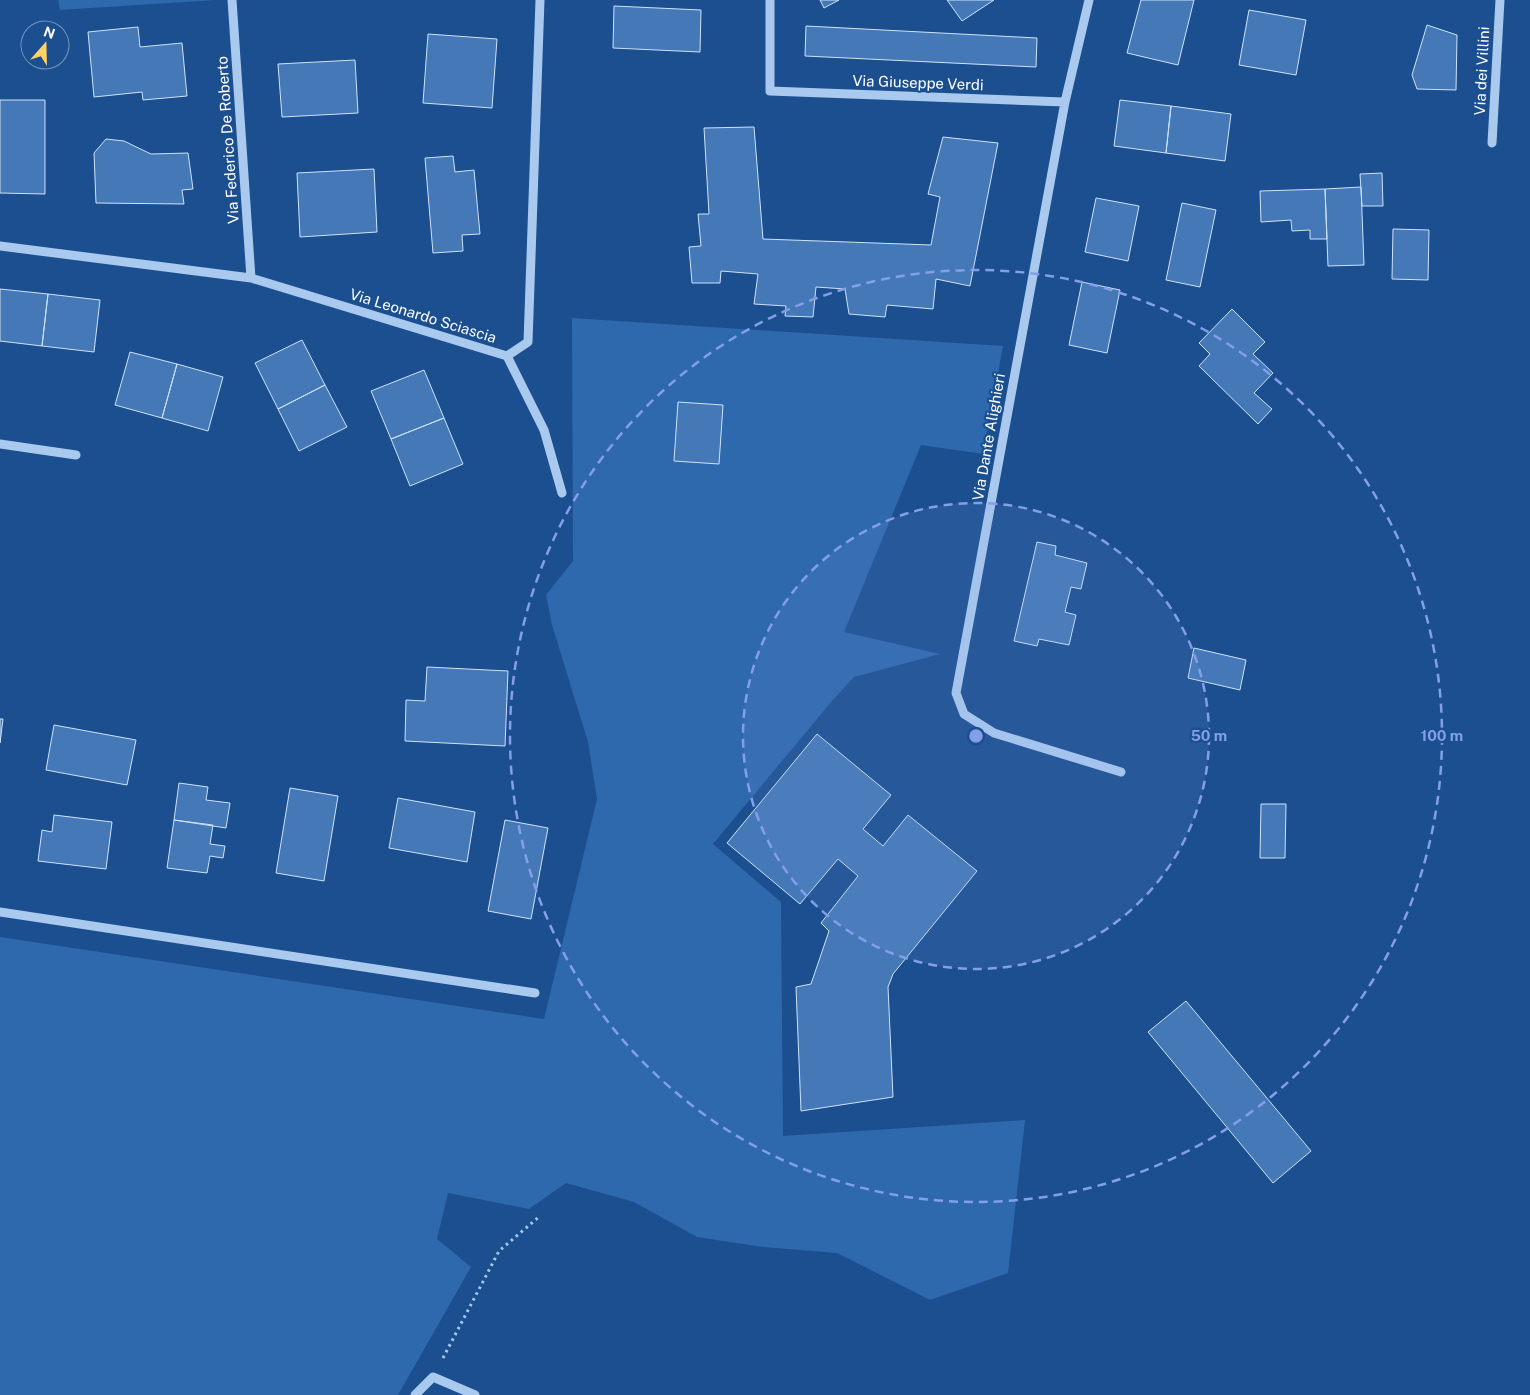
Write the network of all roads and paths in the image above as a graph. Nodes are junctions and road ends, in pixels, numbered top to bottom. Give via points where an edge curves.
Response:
1 (232, 0) edge
2 (540, 0) edge
3 (770, 0) edge
4 (1089, 0) edge
5 (1500, 0) edge
6 (1065, 102) junction
7 (1492, 143) dead end
8 (0, 246) edge
9 (251, 278) junction
10 (507, 356) junction
11 (0, 444) edge
12 (76, 455) dead end
13 (562, 492) dead end
14 (1121, 772) dead end
15 (0, 912) edge
16 (535, 993) dead end
17 (540, 1216) dead end
18 (433, 1376) junction
19 (416, 1395) edge
20 (475, 1395) edge

1 - 9 street, Via Federico De Roberto
2 - 10 street, Via Leonardo Sciascia via 528,342
3 - 6 street, Via Giuseppe Verdi via 770,92
4 - 6 street, Via Dante Alighieri
5 - 7 street, Via dei Villini
6 - 14 street, Via Dante Alighieri via 956,693 964,714 994,733
8 - 9 street, Via Leonardo Sciascia
9 - 10 street, Via Leonardo Sciascia
10 - 13 street via 544,430
11 - 12 street
15 - 16 street
17 - 18 path via 499,1251
18 - 19 street
18 - 20 street

